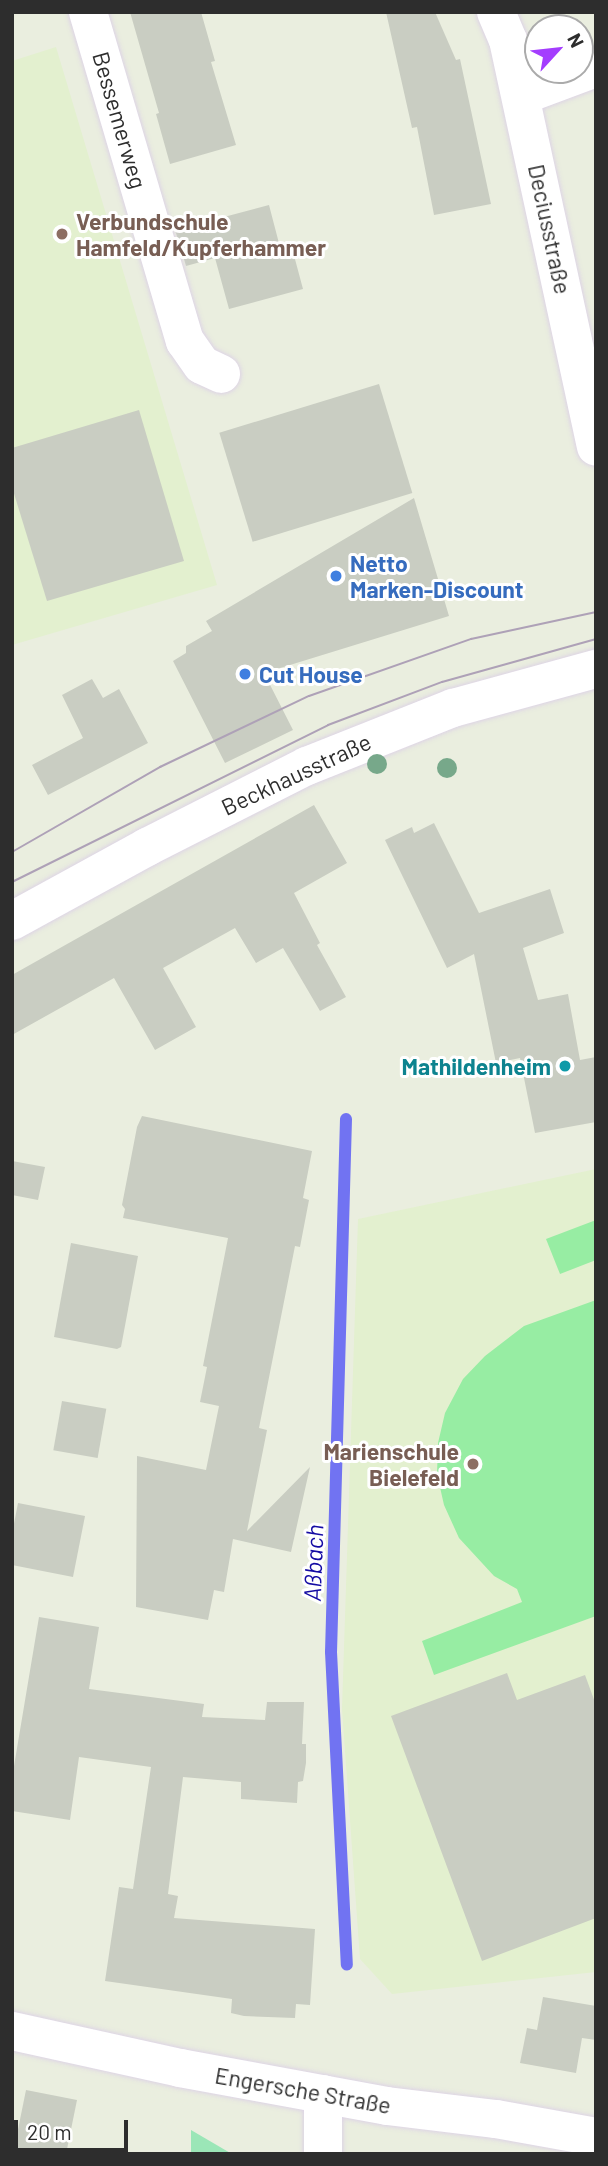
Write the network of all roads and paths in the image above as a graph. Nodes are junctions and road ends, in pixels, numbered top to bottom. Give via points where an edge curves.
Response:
1 (88, 12) edge
2 (496, 12) edge
3 (596, 68) edge
4 (521, 96) junction
5 (221, 374) dead end
6 (596, 447) edge
7 (596, 669) edge
8 (12, 921) edge
9 (12, 2031) edge
10 (323, 2094) junction
11 (596, 2137) edge
12 (323, 2154) edge

1 - 5 street, Bessemerweg via 185,341 202,365
2 - 4 street, Deciusstraße via 509,40
3 - 4 street
4 - 6 street, Deciusstraße
7 - 8 street, Beckhausstraße via 453,708 307,766
9 - 10 street, Engersche Straße
10 - 11 street, Engersche Straße
10 - 12 street

